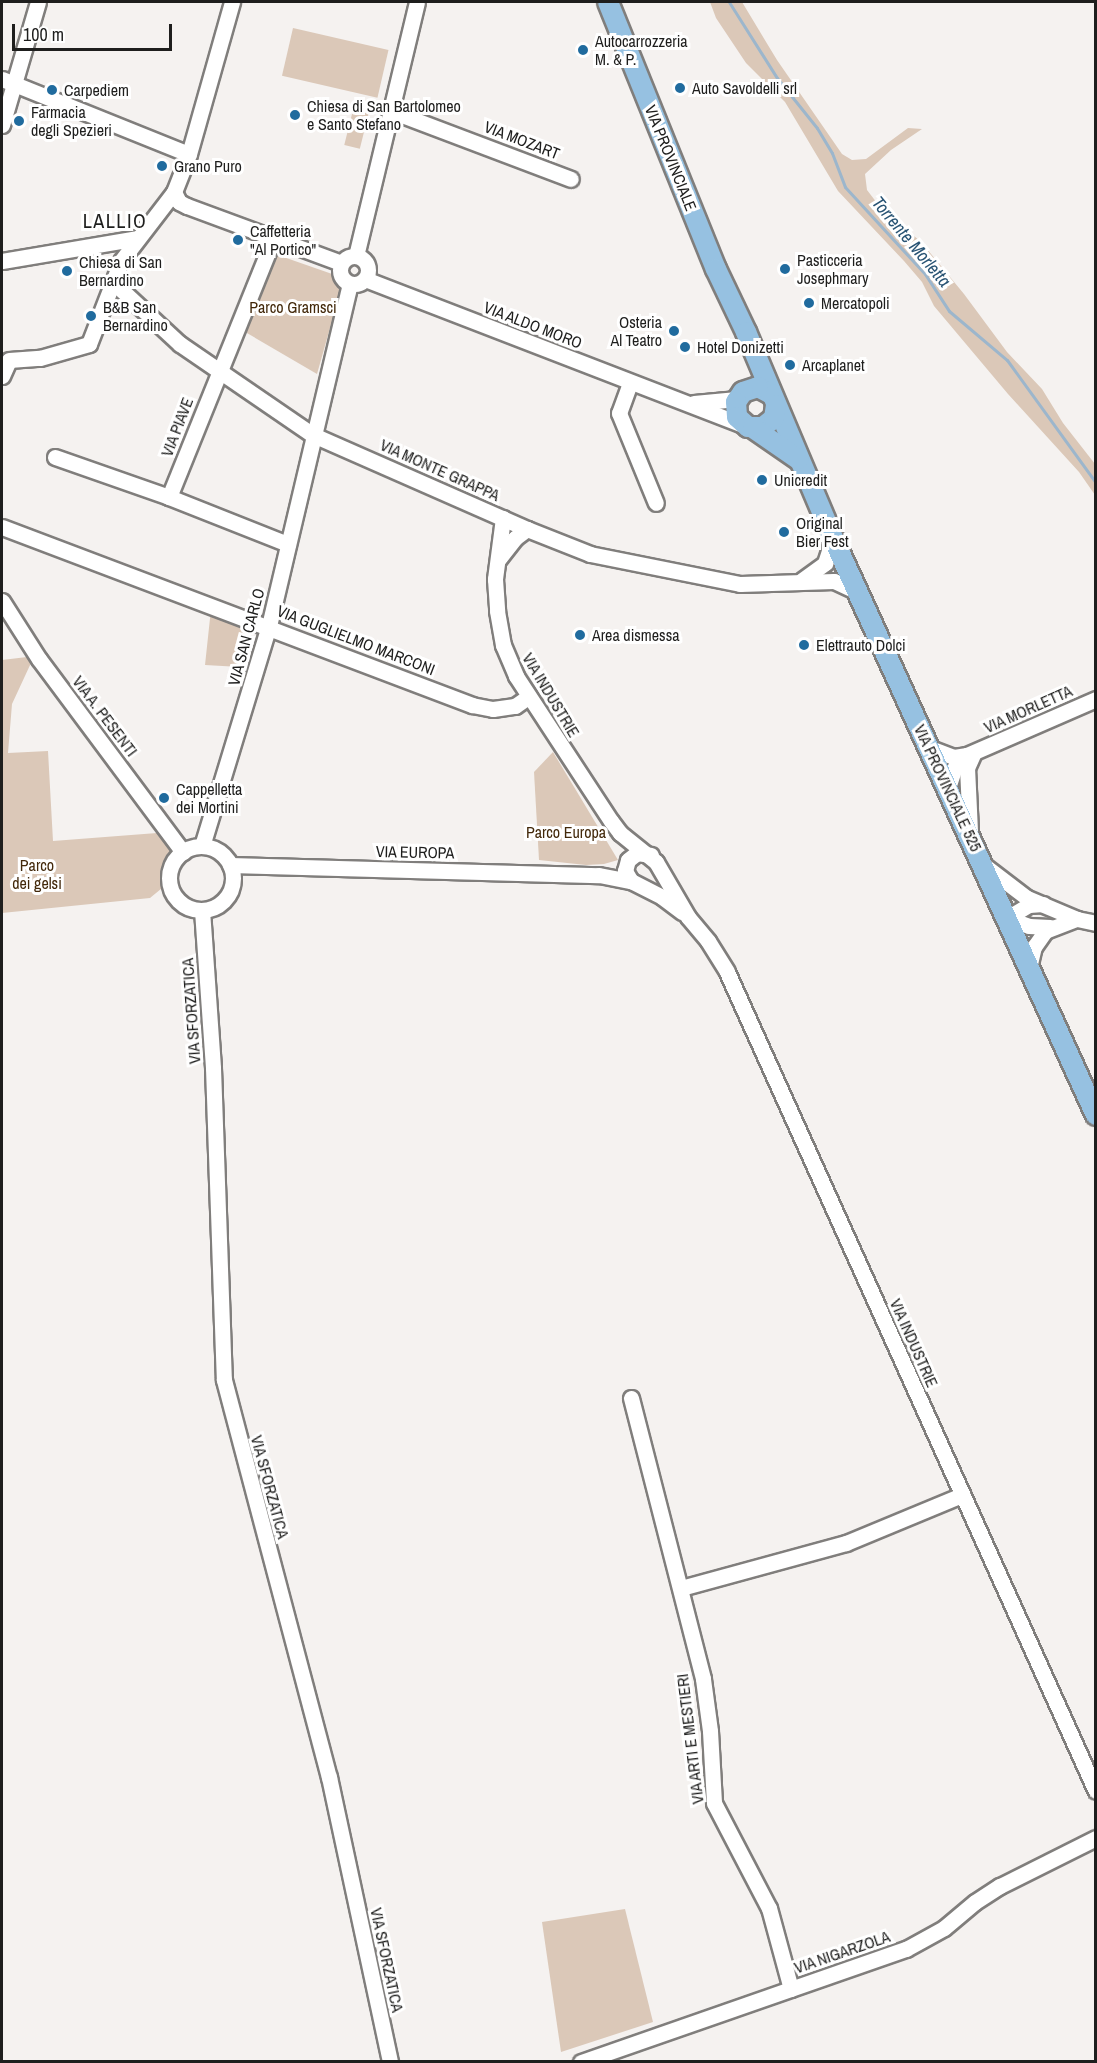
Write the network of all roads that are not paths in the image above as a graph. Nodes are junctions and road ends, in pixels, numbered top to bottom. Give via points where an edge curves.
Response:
1 (38, 2) edge
2 (232, 2) edge
3 (417, 2) edge
4 (608, 2) edge
5 (8, 81) edge
6 (391, 111) junction
7 (2, 125) edge
8 (189, 154) junction
9 (571, 179) dead end
10 (174, 192) junction
11 (138, 238) junction
12 (273, 239) junction
13 (356, 256) junction
14 (5, 261) edge
15 (341, 263) junction
16 (365, 279) junction
17 (113, 282) junction
18 (350, 284) junction
19 (737, 313) joint
20 (753, 349) junction
21 (218, 370) junction
22 (2, 376) edge
23 (630, 382) junction
24 (741, 395) junction
25 (774, 400) junction
26 (688, 404) junction
27 (749, 427) junction
28 (313, 435) junction
29 (56, 457) dead end
30 (800, 461) junction
31 (169, 497) junction
32 (656, 503) dead end
33 (503, 518) junction
34 (2, 527) edge
35 (527, 529) junction
36 (833, 538) junction
37 (288, 544) junction
38 (498, 560) junction
39 (799, 581) junction
40 (858, 592) junction
41 (2, 601) edge
42 (269, 626) junction
43 (528, 698) junction
44 (1095, 699) edge
45 (930, 748) junction
46 (970, 754) junction
47 (948, 788) junction
48 (620, 833) junction
49 (971, 840) junction
50 (202, 846) junction
51 (183, 852) junction
52 (654, 859) junction
53 (627, 861) junction
54 (982, 863) junction
55 (230, 865) junction
56 (599, 875) junction
57 (635, 883) junction
58 (1043, 904) junction
59 (202, 910) junction
60 (688, 917) junction
61 (1007, 918) junction
62 (1077, 919) junction
63 (1095, 922) edge
64 (1050, 927) junction
65 (1029, 968) junction
66 (1095, 1115) edge
67 (631, 1398) dead end
68 (962, 1495) junction
69 (681, 1588) junction
70 (1095, 1791) edge
71 (1095, 1838) edge
72 (791, 1989) junction
73 (390, 2061) edge
74 (581, 2061) edge

1 - 5 street
2 - 8 street
3 - 6 street
4 - 19 main road, VIA PROVINCIALE
5 - 7 street
5 - 8 street
6 - 9 street, VIA MOZART
6 - 13 street
8 - 10 street
10 - 11 street
10 - 12 street via 187,206
11 - 14 street
11 - 17 street via 121,261
12 - 15 street
12 - 21 street, VIA PIAVE
13 - 15 street
13 - 16 street via 365,261
15 - 18 street via 340,272
16 - 18 street
16 - 23 street, VIA ALDO MORO
17 - 21 street, VIA MONTE GRAPPA via 180,344
17 - 22 street via 89,344 40,358 9,360
18 - 28 street, VIA SAN CARLO
19 - 20 main road, VIA PROVINCIALE 525
20 - 24 main road, VIA PROVINCIALE 525 via 752,374
20 - 25 main road, VIA PROVINCIALE 525
21 - 28 street, VIA MONTE GRAPPA
21 - 31 street, VIA PIAVE
23 - 26 street, VIA ALDO MORO
23 - 32 street via 619,413
24 - 25 main road via 758,387
24 - 26 street, VIA ALDO MORO
24 - 27 main road via 736,414
25 - 27 main road via 775,415 769,424
25 - 30 main road, VIA PROVINCIALE 525
26 - 27 street, VIA ALDO MORO
27 - 30 main road
28 - 33 street, VIA MONTE GRAPPA
28 - 37 street, VIA SAN CARLO
29 - 31 street
30 - 36 main road, VIA PROVINCIALE 525
31 - 37 street
33 - 35 street, VIA MONTE GRAPPA
33 - 38 street, VIA INDUSTRIE
34 - 42 street, VIA GUGLIELMO MARCONI
35 - 38 street
35 - 39 street, VIA MONTE GRAPPA via 590,554 740,584
36 - 39 street via 825,563
36 - 40 main road, VIA PROVINCIALE 525
37 - 42 street, VIA SAN CARLO
38 - 43 street, VIA INDUSTRIE via 495,579 503,645
39 - 40 street via 834,580
40 - 45 main road, VIA PROVINCIALE 525
41 - 51 street, VIA A. PESENTI via 39,659
42 - 43 street, VIA GUGLIELMO MARCONI via 472,705 493,709 515,706
42 - 50 street, VIA SAN CARLO
43 - 48 street, VIA INDUSTRIE
44 - 46 street, VIA MORLETTA
45 - 46 street via 954,757
45 - 47 main road, VIA PROVINCIALE 525
46 - 47 street via 956,767
46 - 49 street, VIA MORLETTA via 966,784
47 - 49 main road, VIA PROVINCIALE 525
48 - 52 street, VIA INDUSTRIE
48 - 53 street, VIA INDUSTRIE
49 - 54 main road, VIA PROVINCIALE 525
50 - 51 street
50 - 55 street via 215,849
51 - 59 street via 170,871 172,893 184,906
52 - 53 street via 637,853
52 - 57 street via 654,880 645,885
52 - 60 street, VIA INDUSTRIE
53 - 56 street, VIA EUROPA
53 - 57 street, VIA INDUSTRIE via 625,871
54 - 58 street via 1020,894
54 - 61 main road, VIA PROVINCIALE 525
55 - 56 street, VIA EUROPA
55 - 59 street via 229,893 213,908
56 - 57 street, VIA EUROPA
57 - 60 street, VIA INDUSTRIE
58 - 61 street via 1029,904
58 - 62 street
59 - 73 street, VIA SFORZATICA via 213,1068 224,1380 329,1776
60 - 68 street, VIA INDUSTRIE via 727,972
61 - 64 street via 1029,926
61 - 65 main road, VIA PROVINCIALE 525
62 - 63 street
62 - 64 street
64 - 65 street via 1036,943
65 - 66 main road, VIA PROVINCIALE 525
67 - 69 street, VIA ARTI E MESTIERI
68 - 69 street via 846,1543
68 - 70 street, VIA INDUSTRIE
69 - 72 street, VIA ARTI E MESTIERI via 706,1691 714,1803 769,1908
71 - 72 street, VIA NIGARZOLA via 1000,1886 918,1943
72 - 74 street, VIA NIGARZOLA

